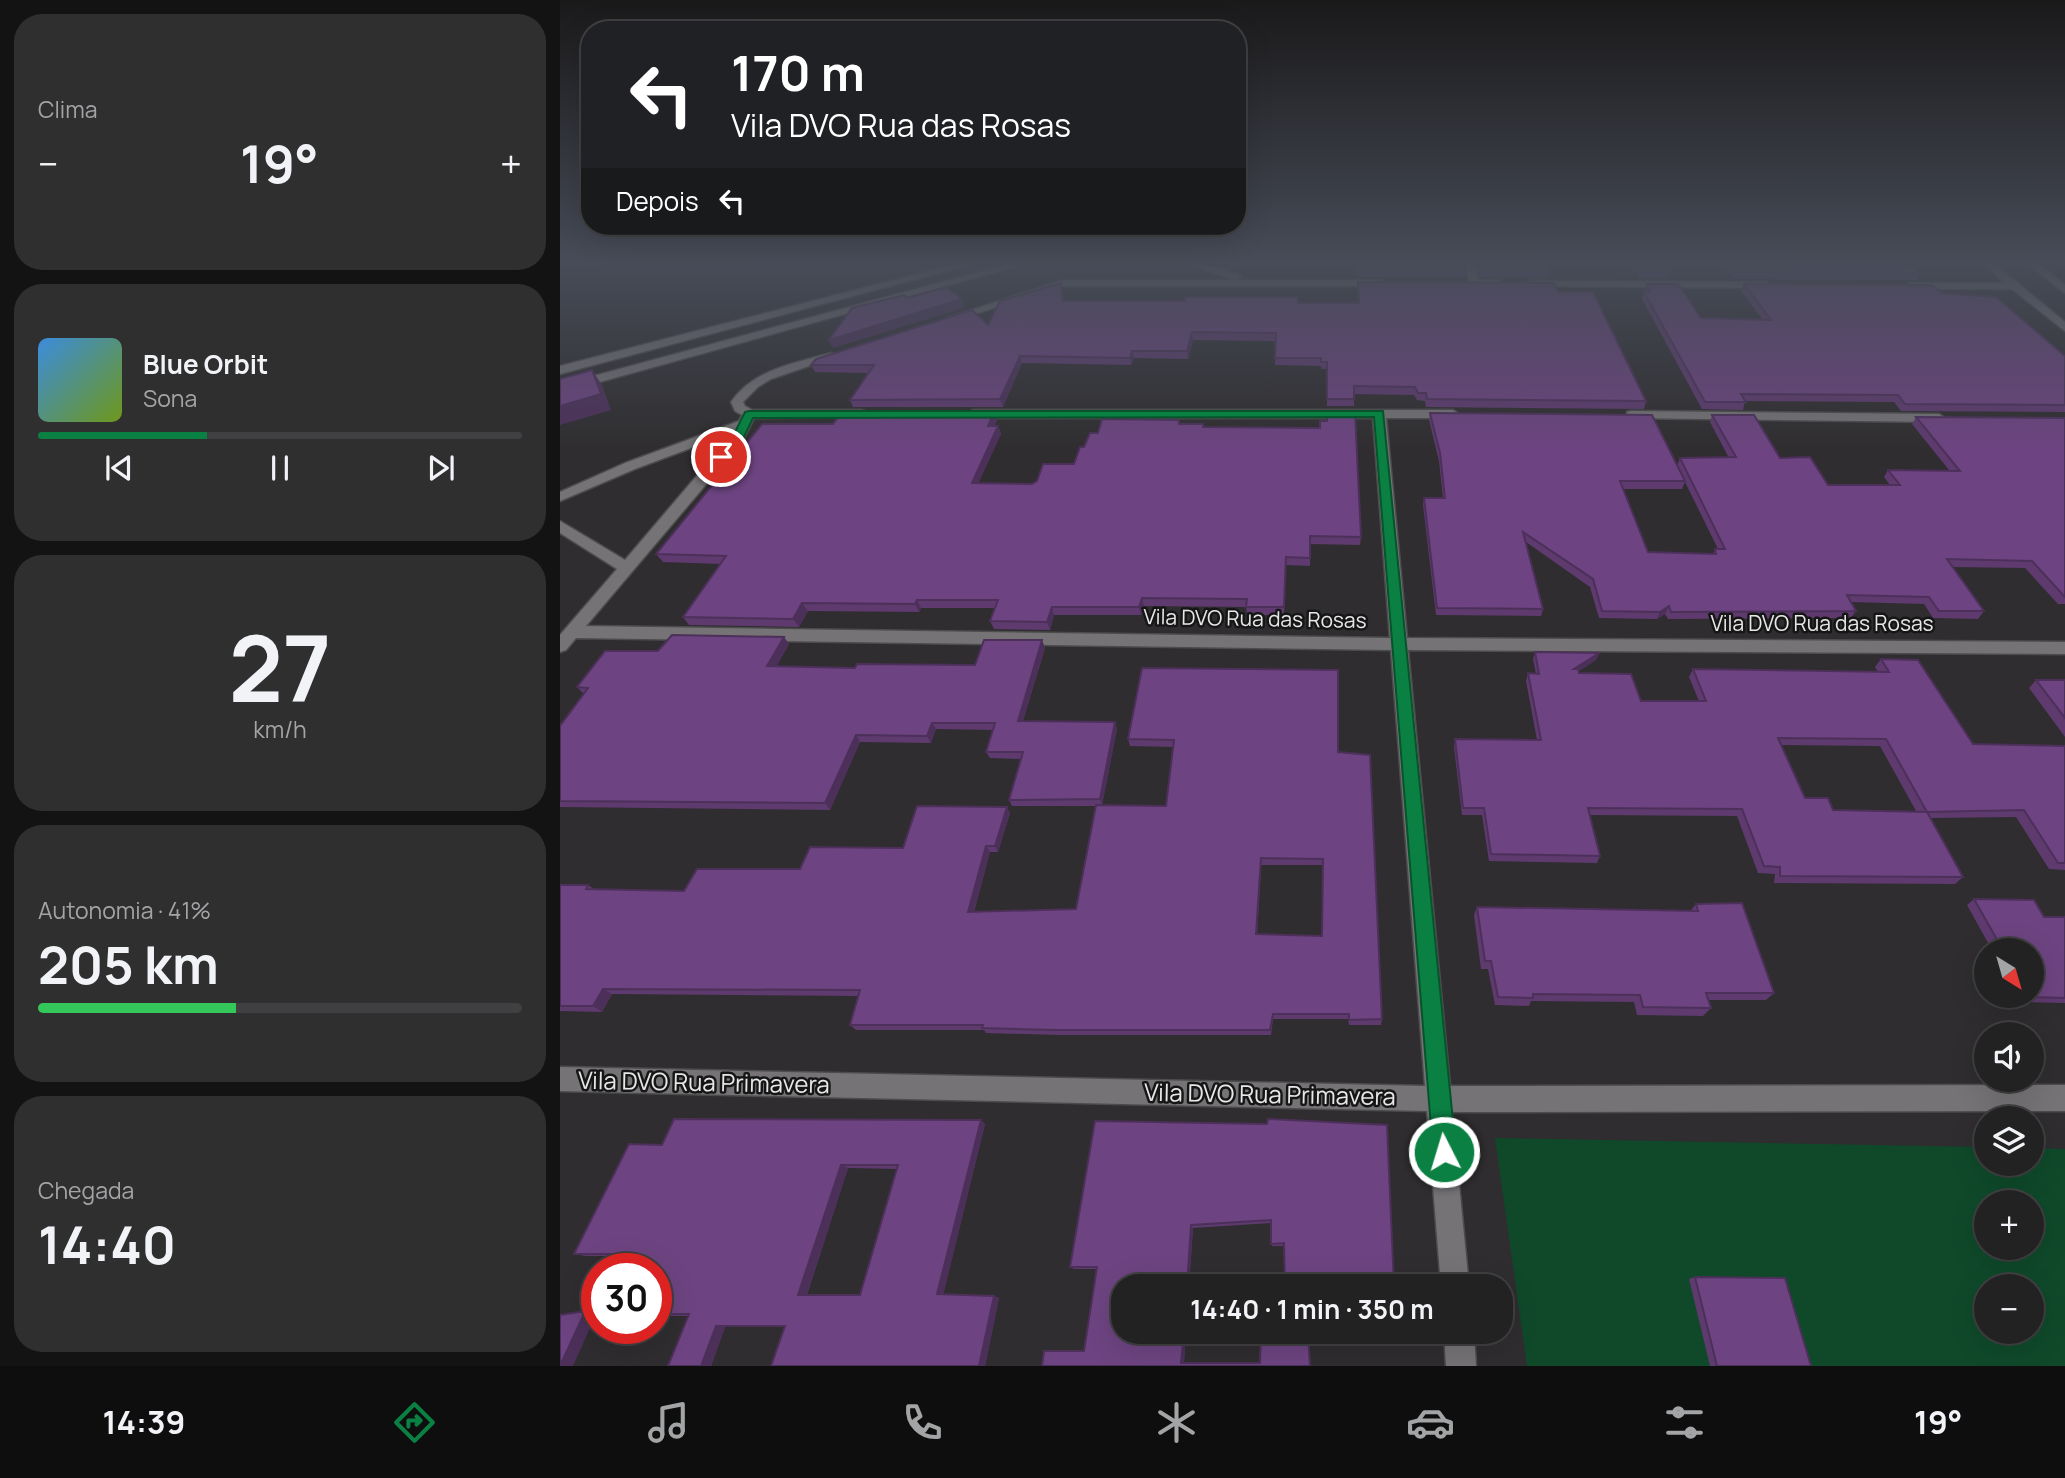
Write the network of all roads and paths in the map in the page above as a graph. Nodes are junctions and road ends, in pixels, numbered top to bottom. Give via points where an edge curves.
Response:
1 (734, 325) edge
2 (756, 325) edge
3 (795, 325) edge
4 (852, 349) edge
5 (560, 370) edge
6 (560, 377) edge
7 (560, 388) edge
8 (872, 414) edge
9 (955, 414) edge
10 (1379, 414) junction
11 (1463, 414) edge
12 (1617, 415) edge
13 (1953, 418) edge
14 (747, 419) junction
15 (560, 497) edge
16 (560, 526) edge
17 (626, 568) junction
18 (566, 639) edge
19 (1398, 644) junction
20 (2065, 648) edge
21 (560, 1079) edge
22 (2065, 1098) edge
23 (1440, 1099) junction
24 (1454, 1274) edge
25 (1460, 1344) edge
26 (1461, 1366) edge

1 - 5 street
2 - 6 street
3 - 7 street
4 - 14 street via 750,386 737,402
8 - 14 street
9 - 10 street
10 - 11 street
10 - 19 street
12 - 13 street
14 - 15 street
14 - 17 street via 737,439
16 - 17 street
17 - 18 street
18 - 19 street, Vila DVO Rua das Rosas
19 - 20 street, Vila DVO Rua das Rosas
19 - 23 street
21 - 23 street, Vila DVO Rua Primavera
22 - 23 street, Vila DVO Rua Primavera
23 - 24 street
25 - 26 street

